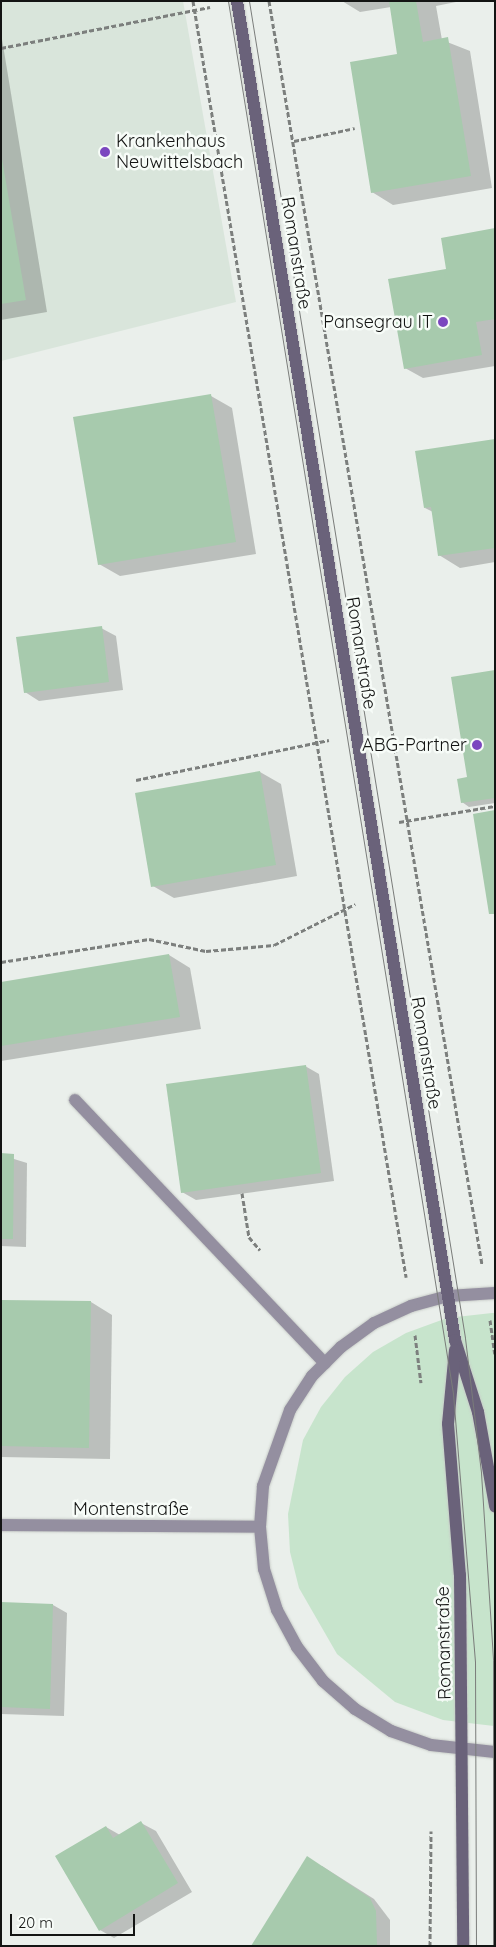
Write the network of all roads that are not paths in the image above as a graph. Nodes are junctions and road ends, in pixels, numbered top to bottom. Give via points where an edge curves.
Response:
1 (237, 2) edge
2 (76, 1100) dead end
3 (491, 1293) edge
4 (448, 1296) junction
5 (455, 1340) junction
6 (325, 1363) junction
7 (495, 1506) edge
8 (1, 1526) edge
9 (260, 1527) junction
10 (464, 1751) junction
11 (495, 1752) edge
12 (463, 1946) edge

1 - 4 main road, Romanstraße
2 - 6 street
3 - 4 street
4 - 5 main road, Romanstraße
4 - 6 street via 411,1306 374,1323
5 - 7 main road, Romanstraße via 478,1412
5 - 10 main road, Romanstraße via 448,1424 460,1574
6 - 9 street via 290,1410 273,1446 263,1486
8 - 9 street, Montenstraße
9 - 10 street via 264,1570 277,1610 297,1648 323,1681 355,1709 391,1731
10 - 11 street
10 - 12 main road, Romanstraße

